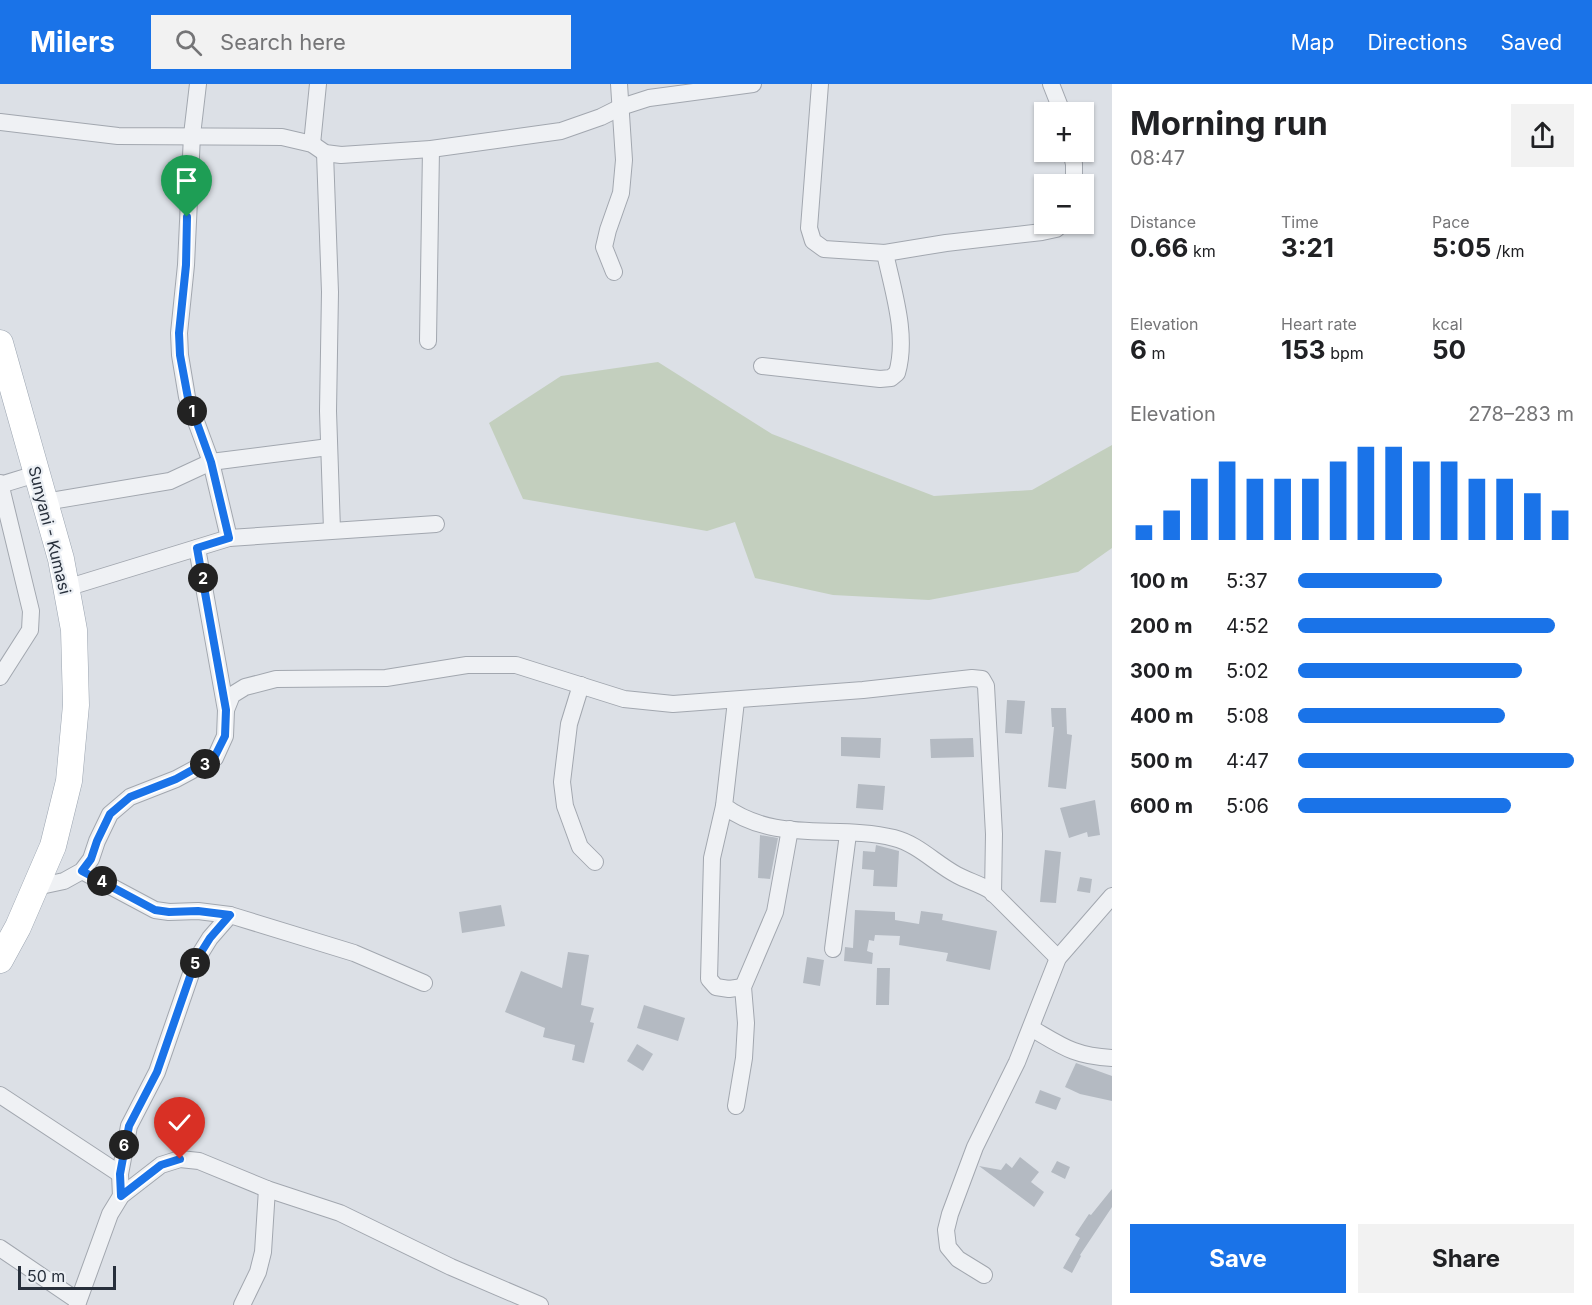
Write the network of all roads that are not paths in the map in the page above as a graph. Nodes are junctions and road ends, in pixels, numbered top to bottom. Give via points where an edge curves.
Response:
1 (198, 84) edge
2 (318, 84) edge
3 (620, 84) edge
4 (753, 84) edge
5 (820, 84) edge
6 (1051, 84) edge
7 (1058, 102) edge
8 (621, 107) junction
9 (0, 122) edge
10 (192, 135) junction
11 (319, 148) junction
12 (431, 149) junction
13 (1034, 233) edge
14 (885, 253) junction
15 (614, 272) dead end
16 (428, 341) dead end
17 (0, 343) edge
18 (762, 366) dead end
19 (329, 447) junction
20 (211, 462) junction
21 (36, 474) junction
22 (0, 484) edge
23 (45, 502) junction
24 (436, 524) dead end
25 (332, 530) junction
26 (229, 538) junction
27 (197, 548) junction
28 (66, 588) junction
29 (0, 677) edge
30 (581, 685) junction
31 (735, 701) junction
32 (226, 710) junction
33 (724, 806) junction
34 (790, 829) junction
35 (848, 834) junction
36 (595, 862) dead end
37 (82, 871) junction
38 (36, 886) junction
39 (993, 894) junction
40 (1112, 896) edge
41 (230, 915) junction
42 (833, 949) dead end
43 (1058, 958) junction
44 (0, 960) edge
45 (424, 983) dead end
46 (743, 987) junction
47 (1031, 1028) junction
48 (1112, 1058) edge
49 (0, 1095) edge
50 (736, 1106) dead end
51 (120, 1174) junction
52 (267, 1189) junction
53 (121, 1196) junction
54 (0, 1248) edge
55 (984, 1275) dead end
56 (78, 1303) edge
57 (242, 1305) edge
58 (540, 1305) edge

1 - 10 street
2 - 11 street
3 - 8 street
4 - 8 street via 660,96
5 - 14 street via 809,228 813,241 824,249
6 - 7 street
8 - 12 street via 561,131
8 - 15 street via 621,193 604,246
9 - 10 street via 118,136
10 - 11 street via 282,137
10 - 20 street via 180,355 188,398
11 - 12 street via 341,155
11 - 19 street via 330,292
12 - 16 street
13 - 14 street
14 - 18 street via 898,311 901,348 897,373 880,379
17 - 21 main road, Sunyani - Kumasi
19 - 20 street
19 - 25 street
20 - 23 street via 170,481
20 - 26 street
21 - 22 street
21 - 23 main road, Sunyani - Kumasi
22 - 29 street via 31,611 30,630
23 - 28 main road, Sunyani - Kumasi
24 - 25 street
25 - 26 street
26 - 27 street
27 - 28 street
27 - 32 street
28 - 38 main road, Sunyani - Kumasi via 74,630 76,705 69,781 53,846
30 - 31 street via 624,699 673,704
30 - 32 street via 516,665 467,665 386,678 276,679 245,687 232,695
30 - 36 street via 569,724 562,782 565,806 580,847
31 - 33 street
31 - 39 street via 982,679 986,686
32 - 37 street via 225,736 214,758 176,779 130,797 110,814
33 - 34 street via 759,825
33 - 46 street via 712,858 709,979 716,987
34 - 35 street
34 - 46 street via 775,912
35 - 39 street via 878,835 913,846
35 - 42 street
37 - 38 street via 64,881
37 - 41 street via 155,910
38 - 44 main road, Sunyani - Kumasi
39 - 43 street
40 - 43 street
41 - 45 street via 354,953
41 - 51 street via 195,962 157,1072 129,1126
43 - 47 street
46 - 50 street via 744,1058
47 - 48 street via 1074,1053
47 - 55 street via 975,1147 946,1230 948,1247 958,1259
49 - 51 street
51 - 53 street
52 - 53 street via 199,1161 180,1159 161,1165
52 - 57 street via 263,1252
52 - 58 street via 339,1213
53 - 56 street via 110,1214
54 - 56 street

